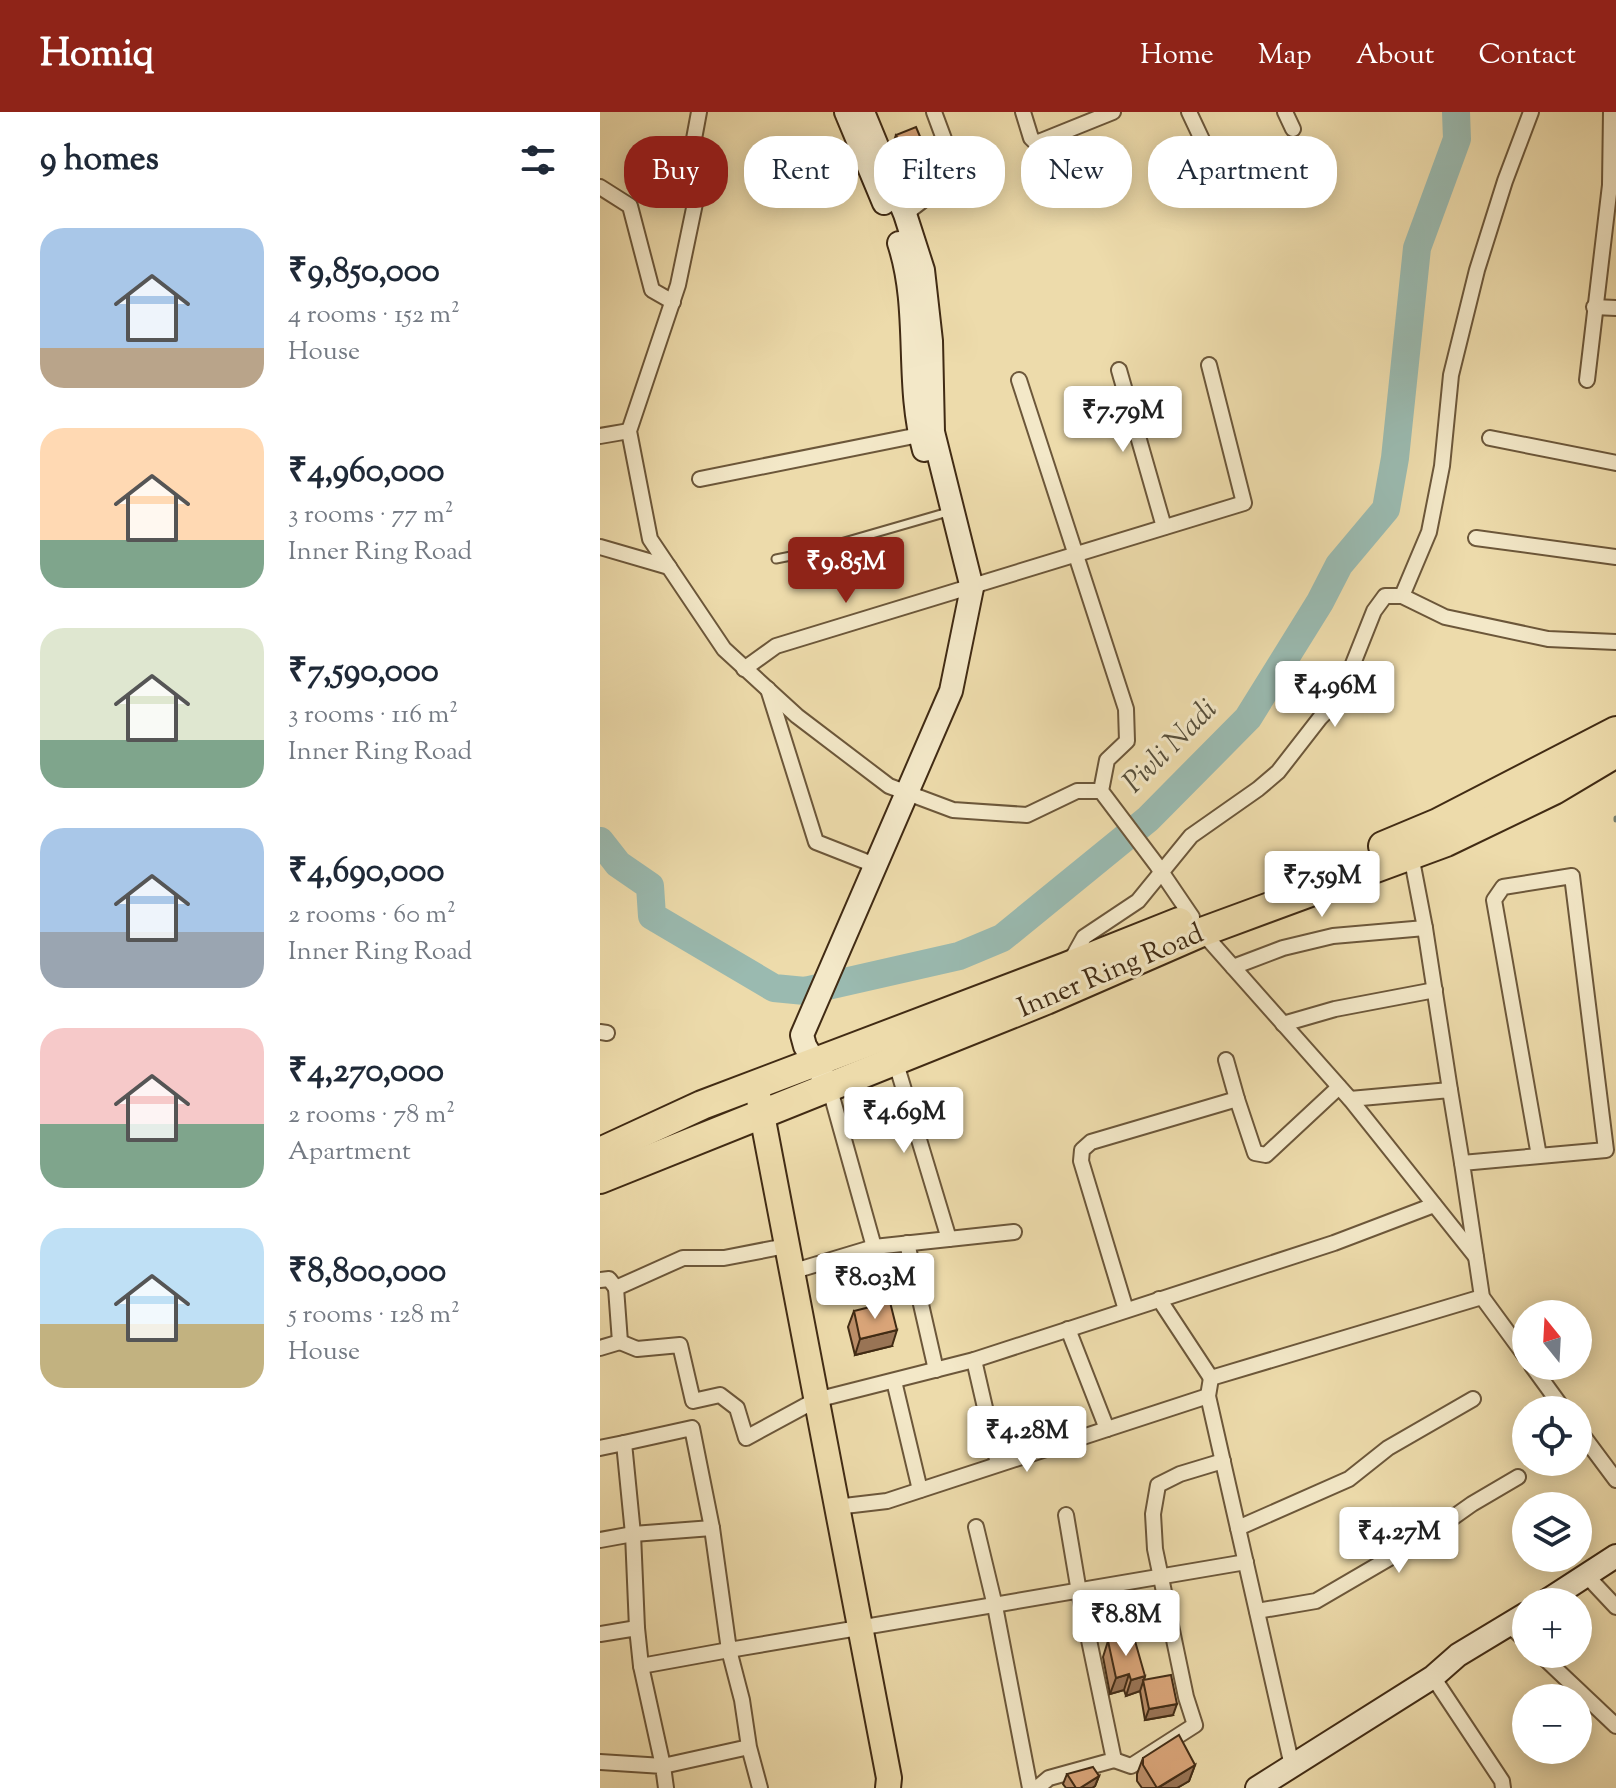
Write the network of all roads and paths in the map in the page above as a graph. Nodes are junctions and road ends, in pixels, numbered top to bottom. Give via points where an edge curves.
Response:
1 (699, 112) edge
2 (846, 112) edge
3 (863, 112) edge
4 (934, 112) edge
5 (1023, 112) edge
6 (1113, 112) edge
7 (1189, 112) edge
8 (1285, 112) edge
9 (1531, 112) edge
10 (1611, 112) edge
11 (1293, 129) dead end
12 (1200, 136) edge
13 (1613, 185) edge
14 (600, 187) edge
15 (905, 214) junction
16 (673, 302) junction
17 (1594, 307) junction
18 (1616, 308) edge
19 (1209, 365) dead end
20 (1119, 370) dead end
21 (1019, 380) dead end
22 (1587, 380) dead end
23 (629, 431) junction
24 (927, 434) junction
25 (600, 436) edge
26 (1490, 438) dead end
27 (1616, 463) edge
28 (700, 479) dead end
29 (948, 512) junction
30 (1164, 527) junction
31 (1476, 538) dead end
32 (600, 547) edge
33 (1075, 554) junction
34 (1616, 557) edge
35 (776, 559) dead end
36 (669, 567) junction
37 (969, 577) junction
38 (1402, 596) junction
39 (1616, 642) edge
40 (744, 669) junction
41 (768, 689) junction
42 (1616, 731) edge
43 (1616, 753) edge
44 (1101, 791) junction
45 (909, 793) junction
46 (1408, 846) junction
47 (877, 866) junction
48 (1159, 868) junction
49 (1197, 925) junction
50 (1425, 928) junction
51 (1066, 967) junction
52 (1233, 967) junction
53 (1435, 990) junction
54 (1283, 1024) junction
55 (895, 1060) junction
56 (1226, 1060) dead end
57 (822, 1074) junction
58 (758, 1085) junction
59 (1339, 1087) junction
60 (1450, 1090) junction
61 (1237, 1099) junction
62 (1350, 1099) junction
63 (760, 1114) junction
64 (600, 1152) edge
65 (1539, 1156) junction
66 (1462, 1163) junction
67 (600, 1179) edge
68 (1434, 1205) junction
69 (1014, 1232) dead end
70 (949, 1239) junction
71 (907, 1243) junction
72 (786, 1246) junction
73 (874, 1247) junction
74 (1476, 1258) junction
75 (791, 1272) junction
76 (600, 1280) edge
77 (616, 1288) junction
78 (1482, 1297) junction
79 (1159, 1299) junction
80 (1126, 1310) junction
81 (1068, 1329) junction
82 (1512, 1338) edge
83 (620, 1342) junction
84 (600, 1348) edge
85 (974, 1360) junction
86 (936, 1370) junction
87 (1211, 1378) junction
88 (894, 1381) junction
89 (1208, 1396) junction
90 (1473, 1399) dead end
91 (816, 1400) junction
92 (693, 1401) junction
93 (692, 1428) junction
94 (1107, 1429) junction
95 (624, 1443) junction
96 (600, 1448) edge
97 (1592, 1448) edge
98 (1223, 1461) junction
99 (998, 1464) junction
100 (1518, 1477) dead end
101 (1616, 1480) edge
102 (920, 1490) junction
103 (836, 1507) junction
104 (1066, 1515) dead end
105 (976, 1527) dead end
106 (712, 1528) junction
107 (1238, 1528) junction
108 (633, 1534) junction
109 (600, 1540) edge
110 (1616, 1556) edge
111 (1246, 1562) junction
112 (1586, 1575) junction
113 (1162, 1577) junction
114 (1566, 1588) edge
115 (1079, 1592) junction
116 (995, 1606) junction
117 (1616, 1607) edge
118 (1257, 1611) junction
119 (1512, 1624) edge
120 (859, 1626) junction
121 (637, 1628) junction
122 (600, 1634) edge
123 (729, 1650) junction
124 (1458, 1655) junction
125 (641, 1666) junction
126 (1555, 1668) edge
127 (1433, 1677) junction
128 (1616, 1726) edge
129 (749, 1747) junction
130 (1114, 1760) junction
131 (1291, 1760) junction
132 (600, 1762) edge
133 (663, 1766) junction
134 (892, 1785) edge
135 (666, 1788) edge
136 (760, 1788) edge
137 (1030, 1788) edge
138 (1037, 1788) edge
139 (1238, 1788) edge
140 (1257, 1788) edge
141 (1503, 1788) edge

1 - 16 street via 691,155 698,189
2 - 24 street via 908,269 915,403
3 - 15 street
4 - 15 street via 957,174
5 - 6 street via 1036,143
7 - 12 street
8 - 11 street
9 - 38 street via 1477,270 1451,375 1429,532
10 - 13 street
13 - 17 street
14 - 16 street via 630,206 652,290
15 - 24 street via 923,270 931,341
16 - 23 street
17 - 18 street
17 - 22 street
19 - 30 street via 1244,503
20 - 30 street
21 - 33 street
23 - 25 street
23 - 36 street via 650,539
24 - 28 street
24 - 29 street
26 - 27 street
29 - 35 lane
29 - 37 street
30 - 33 street
31 - 34 street
32 - 36 street
33 - 37 street
33 - 44 street via 1126,709 1127,741 1107,760
36 - 40 street via 724,649
37 - 40 street via 776,646
37 - 45 street via 951,691
38 - 39 street via 1445,617 1548,639
38 - 48 street via 1385,596 1374,611 1339,699 1278,772 1191,836
40 - 41 street
41 - 45 street via 889,786
41 - 47 street via 816,842
42 - 46 highway, Inner Ring Road via 1438,823
43 - 46 highway, Inner Ring Road via 1554,790 1446,842
44 - 45 street via 1077,791 1027,815 953,810
44 - 48 street
45 - 47 street
46 - 49 highway, Inner Ring Road
46 - 50 street
47 - 57 street via 802,1035
48 - 49 street
48 - 51 street via 1138,901 1084,937
49 - 51 highway, Inner Ring Road
49 - 52 street
49 - 55 highway, Inner Ring Road via 1046,1000
50 - 52 street via 1333,936
50 - 53 street
51 - 57 highway, Inner Ring Road
52 - 54 street
53 - 54 street
53 - 60 street
54 - 59 street
55 - 57 highway, Inner Ring Road
55 - 70 street
56 - 61 street
57 - 58 highway, Inner Ring Road
57 - 63 highway, Inner Ring Road
57 - 73 street
58 - 63 main road
58 - 64 highway, Inner Ring Road
59 - 61 street via 1266,1155 1255,1153
59 - 62 street
60 - 62 street
60 - 66 street
61 - 80 street via 1091,1142 1082,1150
62 - 68 street
63 - 67 highway, Inner Ring Road
63 - 72 main road
65 - 65 street via 1494,900 1503,887 1572,876 1606,1150
65 - 66 street
66 - 74 street
68 - 74 street
68 - 79 street
69 - 70 street
70 - 71 street
71 - 73 street
71 - 86 street
72 - 75 main road
72 - 77 street via 724,1258 683,1258
73 - 75 street
74 - 78 street
75 - 91 main road
76 - 77 street via 609,1279
77 - 83 street
78 - 82 street
78 - 87 street
79 - 80 street
79 - 87 street
80 - 81 street
81 - 85 street
81 - 94 street
83 - 84 street
83 - 92 street via 637,1349 680,1345
85 - 86 street
85 - 99 street
86 - 88 street
87 - 89 street
88 - 91 street
88 - 102 street
89 - 94 street
89 - 98 street
90 - 107 street via 1388,1448 1349,1479
91 - 92 street via 746,1438 737,1408 720,1395
91 - 103 main road
92 - 93 street
93 - 95 street
93 - 106 street
94 - 99 street
95 - 96 street
95 - 108 street
97 - 101 street
98 - 107 street
98 - 113 street via 1158,1485 1153,1514
99 - 102 street
100 - 118 street via 1316,1601
102 - 103 street via 887,1501
103 - 120 main road
104 - 115 street
105 - 116 street
106 - 108 street
106 - 123 street
107 - 111 street
108 - 109 street
108 - 121 street
110 - 112 street
111 - 113 street
111 - 118 street
112 - 114 street
112 - 117 street
113 - 115 street
113 - 130 street via 1195,1725 1131,1766
115 - 116 street
115 - 130 street
116 - 120 street
116 - 137 street
118 - 131 street
119 - 124 street
120 - 123 street
120 - 134 main road
121 - 122 street
121 - 125 street
123 - 125 street
123 - 129 street
124 - 127 street
124 - 131 street via 1428,1666
125 - 133 street
126 - 128 street
127 - 131 street
127 - 141 street
129 - 133 street
129 - 136 street
130 - 138 street via 1049,1778
131 - 139 street
131 - 140 street
132 - 133 street
133 - 135 street

